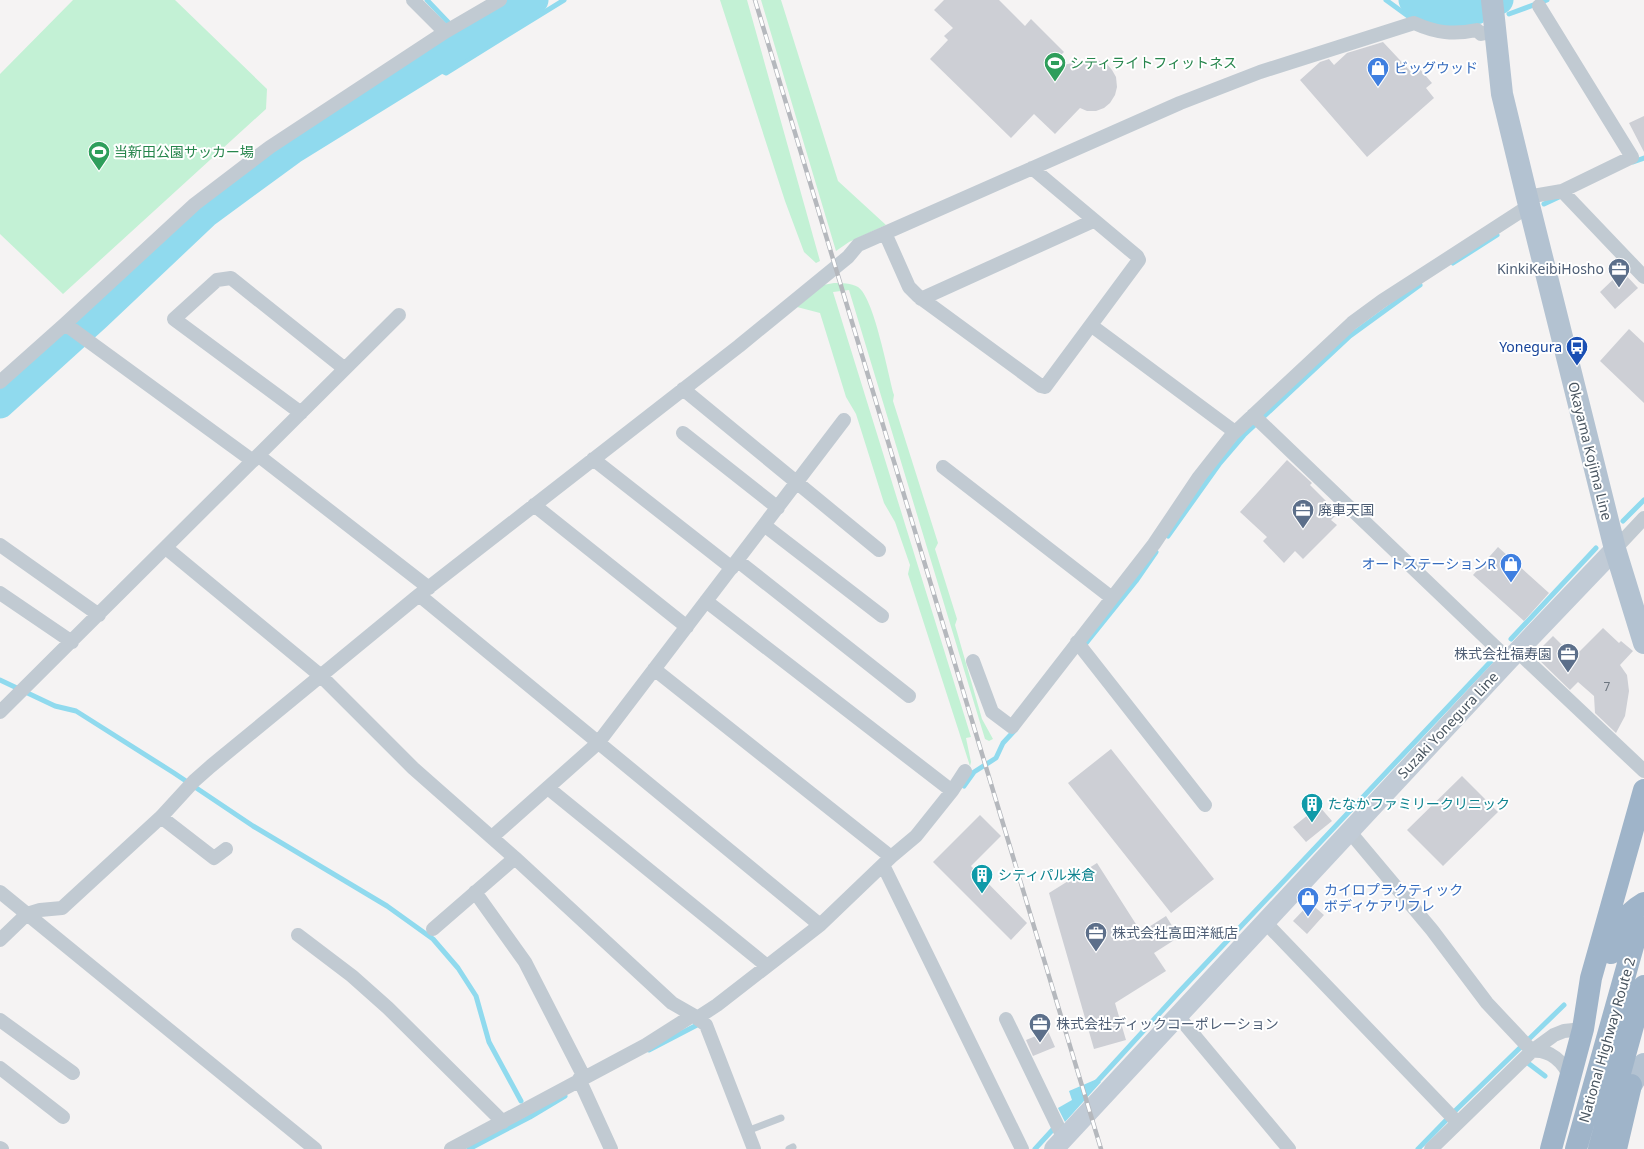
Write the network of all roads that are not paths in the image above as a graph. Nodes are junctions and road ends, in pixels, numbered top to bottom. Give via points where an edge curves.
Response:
1 (413, 0) edge
2 (500, 0) edge
3 (1539, 6) dead end
4 (1493, 14) edge
5 (450, 29) junction
6 (1032, 168) junction
7 (1564, 194) junction
8 (1528, 201) junction
9 (1094, 221) junction
10 (885, 233) junction
11 (1644, 277) edge
12 (921, 299) junction
13 (399, 315) dead end
14 (68, 326) junction
15 (1092, 326) junction
16 (345, 369) junction
17 (0, 382) edge
18 (683, 390) junction
19 (301, 413) junction
20 (1257, 418) junction
21 (844, 420) dead end
22 (1235, 432) junction
23 (683, 433) dead end
24 (256, 459) junction
25 (593, 459) junction
26 (943, 467) dead end
27 (797, 482) junction
28 (534, 505) junction
29 (778, 508) junction
30 (1644, 518) edge
31 (764, 525) junction
32 (0, 545) edge
33 (166, 548) junction
34 (1615, 549) junction
35 (879, 550) dead end
36 (735, 564) junction
37 (424, 591) junction
38 (0, 593) edge
39 (1112, 598) junction
40 (706, 601) junction
41 (1637, 605) edge
42 (99, 615) junction
43 (882, 616) dead end
44 (687, 627) junction
45 (72, 642) junction
46 (1644, 643) edge
47 (1080, 646) junction
48 (1513, 656) junction
49 (973, 660) dead end
50 (654, 669) junction
51 (322, 676) junction
52 (909, 696) dead end
53 (0, 712) edge
54 (598, 743) junction
55 (965, 770) dead end
56 (1644, 771) edge
57 (548, 788) junction
58 (1644, 790) edge
59 (952, 791) junction
60 (1204, 805) dead end
61 (161, 817) junction
62 (1349, 831) junction
63 (492, 837) junction
64 (226, 849) dead end
65 (515, 858) junction
66 (887, 861) junction
67 (0, 892) edge
68 (475, 892) junction
69 (1644, 903) edge
70 (1644, 907) edge
71 (27, 914) junction
72 (1265, 922) junction
73 (820, 925) junction
74 (433, 929) dead end
75 (298, 935) dead end
76 (0, 940) edge
77 (767, 966) junction
78 (1644, 986) edge
79 (695, 1016) junction
80 (1178, 1016) junction
81 (1006, 1019) dead end
82 (0, 1020) edge
83 (1582, 1029) junction
84 (1644, 1036) edge
85 (1526, 1052) junction
86 (1644, 1064) edge
87 (0, 1068) edge
88 (73, 1074) dead end
89 (1570, 1078) junction
90 (582, 1083) junction
91 (1630, 1087) junction
92 (63, 1117) dead end
93 (781, 1118) dead end
94 (1453, 1118) junction
95 (502, 1122) junction
96 (747, 1131) junction
97 (1058, 1135) edge
98 (1619, 1142) edge
99 (315, 1149) edge
100 (451, 1149) edge
101 (611, 1149) edge
102 (754, 1149) edge
103 (1022, 1149) edge
104 (1289, 1149) edge
105 (1431, 1149) edge
106 (1552, 1149) edge
107 (1576, 1149) edge
108 (1599, 1149) edge

1 - 5 street
2 - 5 street
3 - 7 street via 1632,157
4 - 6 street via 1481,34 1477,30 1461,33 1443,32 1414,23 1238,81 1180,103
4 - 8 main road, Okayama Kojima Line via 1502,94
5 - 14 street via 270,147 195,204
6 - 9 street
6 - 10 street
7 - 8 street
7 - 11 street
8 - 20 street via 1352,323
8 - 34 main road, Okayama Kojima Line
9 - 12 street
9 - 15 street via 1139,260
10 - 12 street via 909,287
10 - 18 street via 858,245 848,257
12 - 15 street via 1045,387
13 - 16 street
14 - 17 street
14 - 24 street
15 - 22 street
16 - 19 street
16 - 19 street via 231,278 216,280 174,318
18 - 25 street
18 - 27 street
19 - 24 street
20 - 22 street
20 - 48 street
21 - 27 street
22 - 39 street via 1199,477 1154,544
23 - 29 street
24 - 33 street
24 - 37 street
25 - 28 street
25 - 36 street
26 - 39 street
27 - 29 street
27 - 35 street
28 - 37 street
28 - 44 street
29 - 31 street
30 - 34 street
31 - 36 street
31 - 43 street
32 - 42 street
33 - 42 street
33 - 51 street
34 - 41 main road, Okayama Kojima Line
34 - 48 main road, Suzaki Yonegura Line
36 - 40 street
36 - 52 street
37 - 51 street
37 - 54 street
38 - 45 street
39 - 47 street
40 - 44 street
40 - 59 street
41 - 46 main road, Okayama Kojima Line
42 - 45 street
44 - 50 street
45 - 53 street
47 - 49 street via 1012,727 992,712
47 - 60 street
48 - 56 street
48 - 62 main road, Suzaki Yonegura Line
50 - 54 street
50 - 66 street
51 - 61 street via 192,784
51 - 63 street via 413,768
54 - 57 street
54 - 73 street
55 - 59 street
57 - 63 street
57 - 77 street
58 - 83 highway via 1591,978
59 - 66 street via 916,836
61 - 64 street via 214,858
61 - 71 street via 62,908
62 - 72 main road, Suzaki Yonegura Line
62 - 85 street via 1432,930
63 - 65 street
65 - 68 street
65 - 79 street via 672,1003
66 - 73 street
66 - 103 street
67 - 71 street
68 - 74 street
68 - 90 street via 526,962
69 - 83 highway via 1628,915 1622,925
70 - 107 highway, National Highway Route 2
71 - 76 street
71 - 99 street
72 - 80 main road, Suzaki Yonegura Line
72 - 94 street
73 - 77 street
75 - 95 street via 352,976 388,1008
77 - 79 street via 717,1005
78 - 108 highway, National Highway Route 2
79 - 90 street
79 - 96 street via 706,1025
80 - 97 main road, Suzaki Yonegura Line
80 - 104 street
81 - 97 street
82 - 88 street
83 - 85 street via 1554,1035
83 - 89 highway
84 - 91 highway
85 - 89 street via 1541,1050 1550,1054 1566,1068
85 - 94 street
86 - 91 main road
87 - 92 street
89 - 106 highway
90 - 95 street
90 - 101 street
91 - 98 highway
93 - 96 lane
94 - 105 street
95 - 100 street
96 - 102 street

